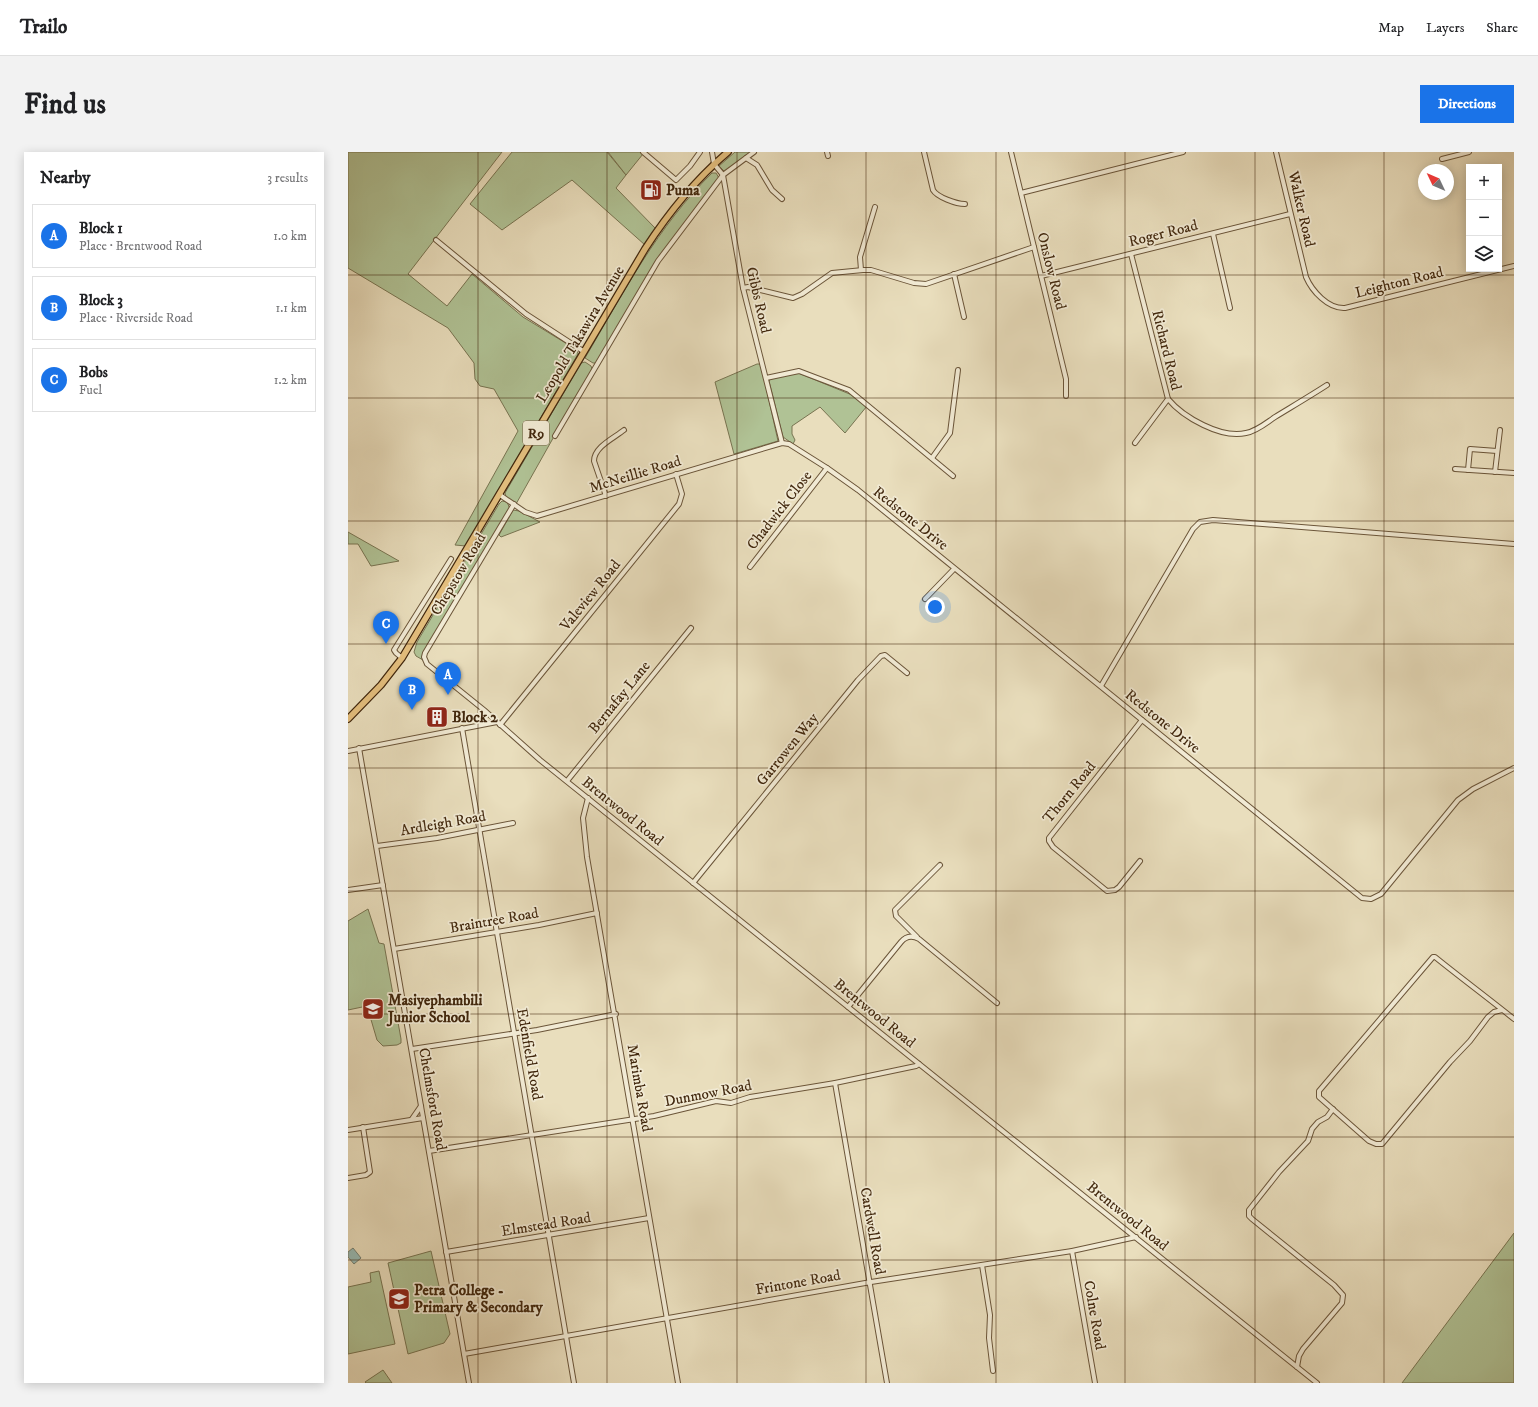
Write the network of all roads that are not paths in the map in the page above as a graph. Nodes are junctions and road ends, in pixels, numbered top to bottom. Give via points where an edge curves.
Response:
1 (643, 152) edge
2 (700, 152) edge
3 (706, 152) edge
4 (728, 152) edge
5 (754, 152) edge
6 (924, 152) edge
7 (1011, 152) edge
8 (1183, 152) edge
9 (1276, 152) edge
10 (1469, 152) edge
11 (712, 154) edge
12 (746, 158) junction
13 (1442, 159) dead end
14 (714, 164) junction
15 (723, 175) junction
16 (1020, 192) junction
17 (782, 199) dead end
18 (965, 204) dead end
19 (876, 207) dead end
20 (1290, 214) junction
21 (1213, 234) junction
22 (436, 240) dead end
23 (1034, 247) junction
24 (1131, 254) junction
25 (1514, 266) edge
26 (861, 270) junction
27 (1304, 272) joint
28 (954, 274) junction
29 (1041, 276) junction
30 (743, 288) junction
31 (1230, 308) dead end
32 (964, 317) dead end
33 (583, 351) junction
34 (958, 370) dead end
35 (766, 378) junction
36 (1327, 385) dead end
37 (1066, 396) dead end
38 (1168, 399) junction
39 (624, 430) dead end
40 (1500, 430) dead end
41 (555, 436) dead end
42 (1135, 442) dead end
43 (782, 443) junction
44 (1497, 452) junction
45 (932, 458) junction
46 (827, 468) junction
47 (1455, 469) dead end
48 (1468, 470) junction
49 (1494, 472) junction
50 (1514, 473) edge
51 (676, 474) junction
52 (953, 476) dead end
53 (500, 495) junction
54 (606, 496) junction
55 (514, 504) junction
56 (1514, 544) edge
57 (451, 559) dead end
58 (750, 567) dead end
59 (954, 569) junction
60 (925, 599) dead end
61 (691, 628) dead end
62 (424, 657) joint
63 (402, 658) junction
64 (907, 674) dead end
65 (1100, 686) junction
66 (348, 719) edge
67 (1142, 720) junction
68 (499, 723) junction
69 (462, 728) junction
70 (359, 748) junction
71 (348, 751) edge
72 (1514, 768) edge
73 (566, 781) junction
74 (588, 798) junction
75 (513, 823) dead end
76 (478, 829) junction
77 (377, 846) junction
78 (1140, 861) dead end
79 (940, 865) dead end
80 (693, 883) junction
81 (383, 885) junction
82 (348, 890) edge
83 (597, 913) junction
84 (496, 932) junction
85 (919, 939) junction
86 (394, 949) junction
87 (997, 1003) dead end
88 (848, 1007) junction
89 (1502, 1010) junction
90 (616, 1014) junction
91 (1514, 1019) edge
92 (514, 1033) junction
93 (412, 1049) junction
94 (919, 1064) junction
95 (835, 1083) junction
96 (421, 1106) junction
97 (1333, 1110) junction
98 (423, 1118) junction
99 (632, 1118) junction
100 (412, 1120) junction
101 (363, 1128) junction
102 (348, 1130) edge
103 (532, 1134) junction
104 (429, 1151) junction
105 (348, 1178) edge
106 (649, 1218) junction
107 (549, 1235) junction
108 (1136, 1237) junction
109 (1072, 1251) junction
110 (446, 1252) junction
111 (982, 1265) junction
112 (870, 1282) junction
113 (667, 1318) junction
114 (566, 1337) junction
115 (464, 1354) junction
116 (1299, 1356) junction
117 (1290, 1361) junction
118 (1297, 1367) junction
119 (993, 1371) dead end
120 (469, 1383) edge
121 (574, 1383) edge
122 (678, 1383) edge
123 (887, 1383) edge
124 (1095, 1383) edge
125 (1317, 1383) edge

1 - 2 street via 676,180
3 - 11 street
4 - 14 highway, Leopold Takawira Avenue / R9
5 - 12 street
6 - 18 street via 936,195
7 - 16 street, Onslow Road
8 - 16 street
9 - 20 street, Walker Road
10 - 13 street
11 - 14 street
12 - 15 street
12 - 17 street via 757,165 772,190
14 - 15 street, Gibbs Road
14 - 33 highway, Leopold Takawira Avenue / R9 via 694,182 661,224
15 - 30 street, Gibbs Road
15 - 41 street via 658,260
16 - 23 street, Onslow Road
19 - 26 street via 860,256
20 - 21 street, Roger Road
20 - 27 street, Walker Road
21 - 24 street, Roger Road
21 - 31 street
22 - 33 street via 526,314
23 - 28 street
23 - 29 street, Onslow Road
24 - 29 street, Roger Road
24 - 38 street, Richard Road
25 - 27 street, Leighton Road via 1339,308 1322,298
26 - 28 street via 871,270 920,284
26 - 30 street via 832,273 793,298
28 - 32 street
29 - 37 street, Onslow Road via 1066,379
30 - 35 street, Gibbs Road
33 - 53 highway, Leopold Takawira Avenue / R9
34 - 45 street via 950,433
35 - 43 street, Gibbs Road
35 - 45 street via 797,371 849,390
36 - 38 street via 1255,430 1241,434 1199,423
38 - 42 street, Richard Road
39 - 54 street via 594,455
40 - 44 street
43 - 46 street, Redstone Drive via 794,447
43 - 51 street, McNeillie Road
44 - 48 street via 1470,449
44 - 49 street
45 - 52 street
46 - 58 street, Chadwick Close
46 - 59 street, Redstone Drive via 858,490
47 - 48 street
48 - 49 street
49 - 50 street
51 - 54 street, McNeillie Road
51 - 68 street, Valeview Road via 682,494 679,504
53 - 55 street, McNeillie Road
53 - 63 highway, Leopold Takawira Avenue / R9
54 - 55 street, McNeillie Road via 537,516 525,512
55 - 62 street, Chepstow Road
56 - 65 street via 1203,521 1193,529
57 - 63 street via 394,650
59 - 60 street
59 - 65 street, Redstone Drive
61 - 73 street, Bernafay Lane
62 - 68 street, Brentwood Road via 427,664
63 - 66 highway, Leopold Takawira Avenue / R9 via 381,686
64 - 80 street, Garrowen Way via 885,655 881,656 858,680
65 - 67 street, Redstone Drive
67 - 72 street, Redstone Drive via 1357,895 1367,899 1381,894 1458,800 1473,789
67 - 78 street, Thorn Road via 1049,838 1053,847 1107,891 1119,887
68 - 69 street
68 - 73 street, Brentwood Road
69 - 70 street
69 - 76 street, Edenfield Road
70 - 71 street
70 - 77 street, Chelmsford Road
73 - 74 street, Brentwood Road
74 - 80 street, Brentwood Road
74 - 83 street, Marimba Road via 583,826
75 - 76 street, Ardleigh Road
76 - 77 street, Ardleigh Road via 437,838
76 - 84 street, Edenfield Road
77 - 81 street, Chelmsford Road
79 - 85 street via 895,910 896,916
80 - 88 street, Brentwood Road
81 - 82 street
81 - 86 street, Chelmsford Road
83 - 84 street, Braintree Road
83 - 90 street, Marimba Road
84 - 86 street, Braintree Road
84 - 92 street, Edenfield Road
85 - 87 street
85 - 88 street via 913,936 903,940
86 - 93 street, Chelmsford Road
88 - 94 street, Brentwood Road
89 - 91 street
89 - 97 street via 1488,1017 1382,1144 1369,1141
89 - 97 street via 1433,957 1319,1091 1319,1097
90 - 92 street
90 - 99 street, Marimba Road
92 - 93 street
92 - 103 street, Edenfield Road
93 - 96 street, Chelmsford Road
94 - 95 street, Dunmow Road
94 - 108 street, Brentwood Road
95 - 99 street, Dunmow Road via 750,1097 731,1103 716,1101 654,1116
95 - 112 street, Cardwell Road
96 - 98 street, Chelmsford Road
96 - 100 street
97 - 116 street via 1312,1128 1308,1141 1249,1210 1252,1219 1334,1284 1343,1295 1342,1303 1311,1338
98 - 100 street
98 - 104 street, Chelmsford Road
99 - 103 street, Dunmow Road
99 - 106 street, Marimba Road
100 - 101 street
101 - 102 street
101 - 105 street via 370,1172
103 - 104 street, Dunmow Road
103 - 107 street, Edenfield Road
104 - 110 street, Chelmsford Road
106 - 107 street, Elmstead Road
106 - 113 street, Marimba Road
107 - 110 street, Elmstead Road
107 - 114 street, Edenfield Road
108 - 109 street, Frintone Road
108 - 117 street, Brentwood Road
109 - 111 street, Frintone Road
109 - 124 street, Colne Road
110 - 115 street, Chelmsford Road
111 - 112 street, Frintone Road
111 - 119 street via 990,1315 989,1338
112 - 113 street, Frintone Road
112 - 123 street, Cardwell Road
113 - 114 street, Frintone Road
113 - 122 street, Marimba Road
114 - 115 street, Frintone Road
114 - 121 street, Edenfield Road
115 - 120 street, Chelmsford Road
116 - 117 street
116 - 118 street
117 - 118 street, Brentwood Road
118 - 125 street, Brentwood Road

